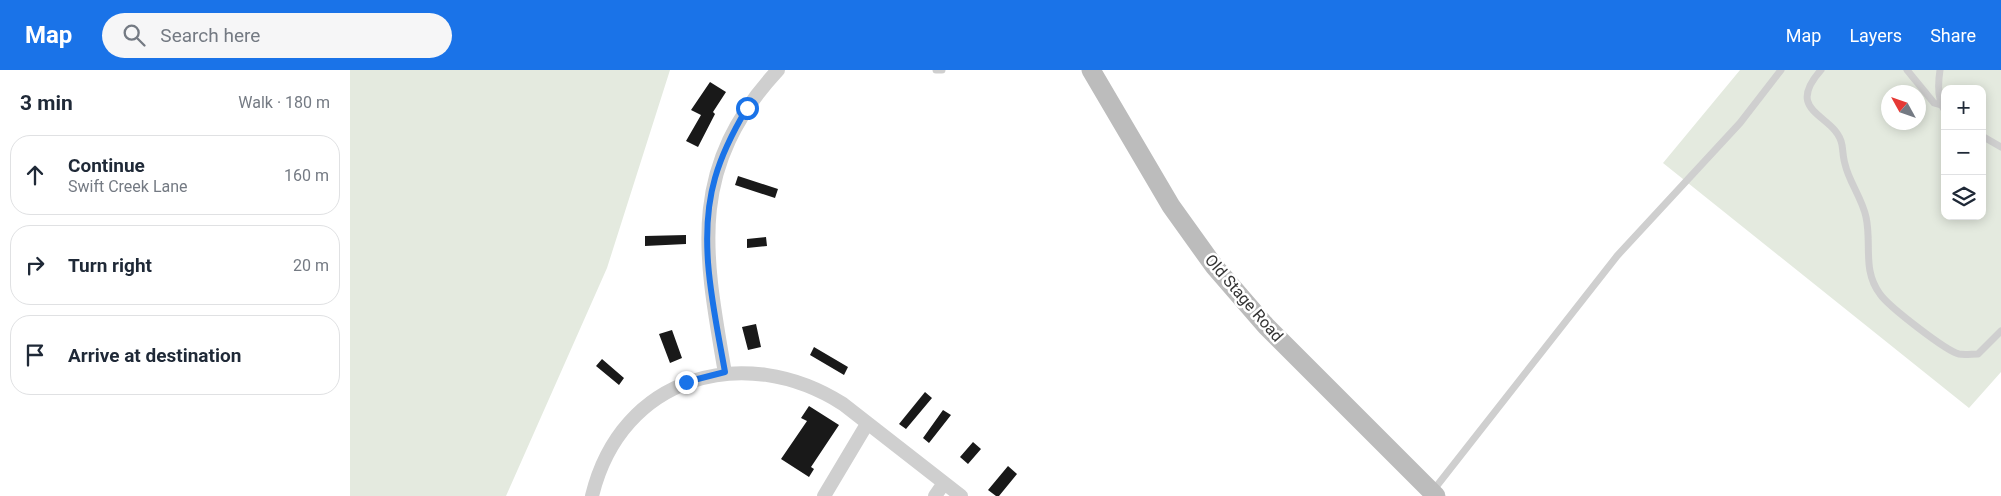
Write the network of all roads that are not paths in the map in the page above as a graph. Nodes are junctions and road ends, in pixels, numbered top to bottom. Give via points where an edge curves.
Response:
1 (778, 70) edge
2 (936, 70) edge
3 (942, 70) edge
4 (1091, 70) edge
5 (1781, 70) edge
6 (1821, 70) edge
7 (1906, 70) edge
8 (1940, 70) edge
9 (1941, 98) edge
10 (1941, 107) edge
11 (1986, 138) edge
12 (2001, 147) edge
13 (2001, 331) edge
14 (725, 372) junction
15 (867, 424) junction
16 (944, 484) junction
17 (1434, 494) edge
18 (592, 496) edge
19 (824, 496) edge
20 (935, 496) edge
21 (961, 496) edge

1 - 14 street via 733,131 714,179 710,200 707,238 714,312
2 - 3 lane
4 - 17 main road, Old Stage Road via 1171,206 1214,266 1266,326
5 - 17 lane via 1740,123 1617,256
6 - 13 lane via 1807,90 1807,98 1810,107 1842,142 1845,164 1866,217 1870,278 1879,294 1888,305 1944,348 1959,354 1978,354
7 - 10 lane
8 - 9 lane
11 - 12 lane
14 - 15 street via 768,374 795,380 823,392
14 - 18 street via 686,382 635,418 602,463
15 - 16 street
15 - 19 street
16 - 20 street
16 - 21 street

